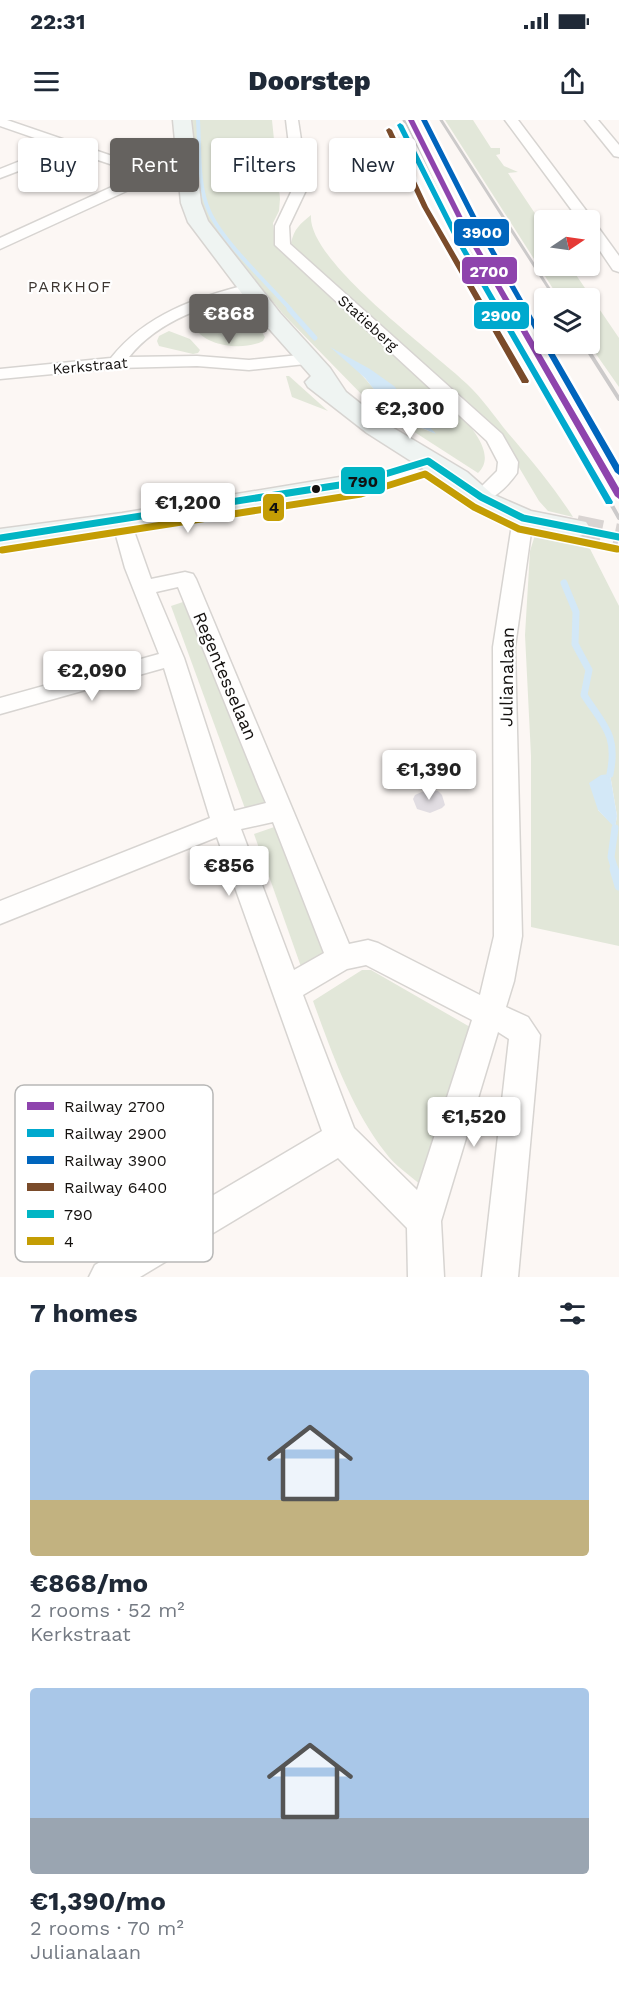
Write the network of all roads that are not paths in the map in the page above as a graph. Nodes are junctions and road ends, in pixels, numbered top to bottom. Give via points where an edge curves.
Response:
1 (182, 120) edge
2 (292, 120) edge
3 (511, 120) edge
4 (591, 120) edge
5 (0, 122) edge
6 (47, 138) edge
7 (184, 138) edge
8 (619, 153) edge
9 (18, 167) edge
10 (0, 174) edge
11 (113, 192) edge
12 (190, 192) edge
13 (578, 210) edge
14 (600, 240) edge
15 (0, 244) edge
16 (619, 267) edge
17 (249, 289) junction
18 (300, 361) junction
19 (116, 363) junction
20 (0, 374) edge
21 (416, 466) junction
22 (370, 480) joint
23 (481, 497) junction
24 (523, 518) junction
25 (122, 521) junction
26 (576, 528) tunnel mouth
27 (0, 538) edge
28 (145, 587) junction
29 (172, 658) junction
30 (0, 706) edge
31 (280, 810) junction
32 (225, 823) junction
33 (0, 913) edge
34 (340, 958) junction
35 (288, 989) junction
36 (489, 1014) junction
37 (341, 1138) junction
38 (213, 1214) edge
39 (424, 1221) junction
40 (132, 1262) edge
41 (107, 1277) edge
42 (426, 1277) edge
43 (500, 1277) edge

1 - 7 street
2 - 23 street, Statieberg via 301,186 282,226 283,245 495,438 508,462 507,473
3 - 13 street
4 - 8 street
5 - 6 street
9 - 10 street
11 - 15 street
12 - 17 street via 198,222
14 - 16 street
17 - 18 street
17 - 19 street via 210,299 160,321 129,344
18 - 19 street, Kerkstraat via 249,370 179,362
18 - 21 street
19 - 20 street, Kerkstraat
21 - 22 street
21 - 23 street via 444,484
22 - 25 street
23 - 24 street
24 - 26 street
24 - 36 street, Julianalaan via 504,646 508,936
25 - 27 street
25 - 28 street
28 - 29 street
28 - 31 street, Regentesselaan via 185,579
29 - 30 street
29 - 32 street
31 - 32 street
31 - 34 street, Regentesselaan
32 - 33 street
32 - 35 street
34 - 35 street
34 - 36 street via 368,952
35 - 37 street
36 - 39 street, Julianalaan
36 - 43 street via 517,1026 525,1035
37 - 38 street
37 - 39 street
39 - 42 street, Julianalaan
40 - 41 street

